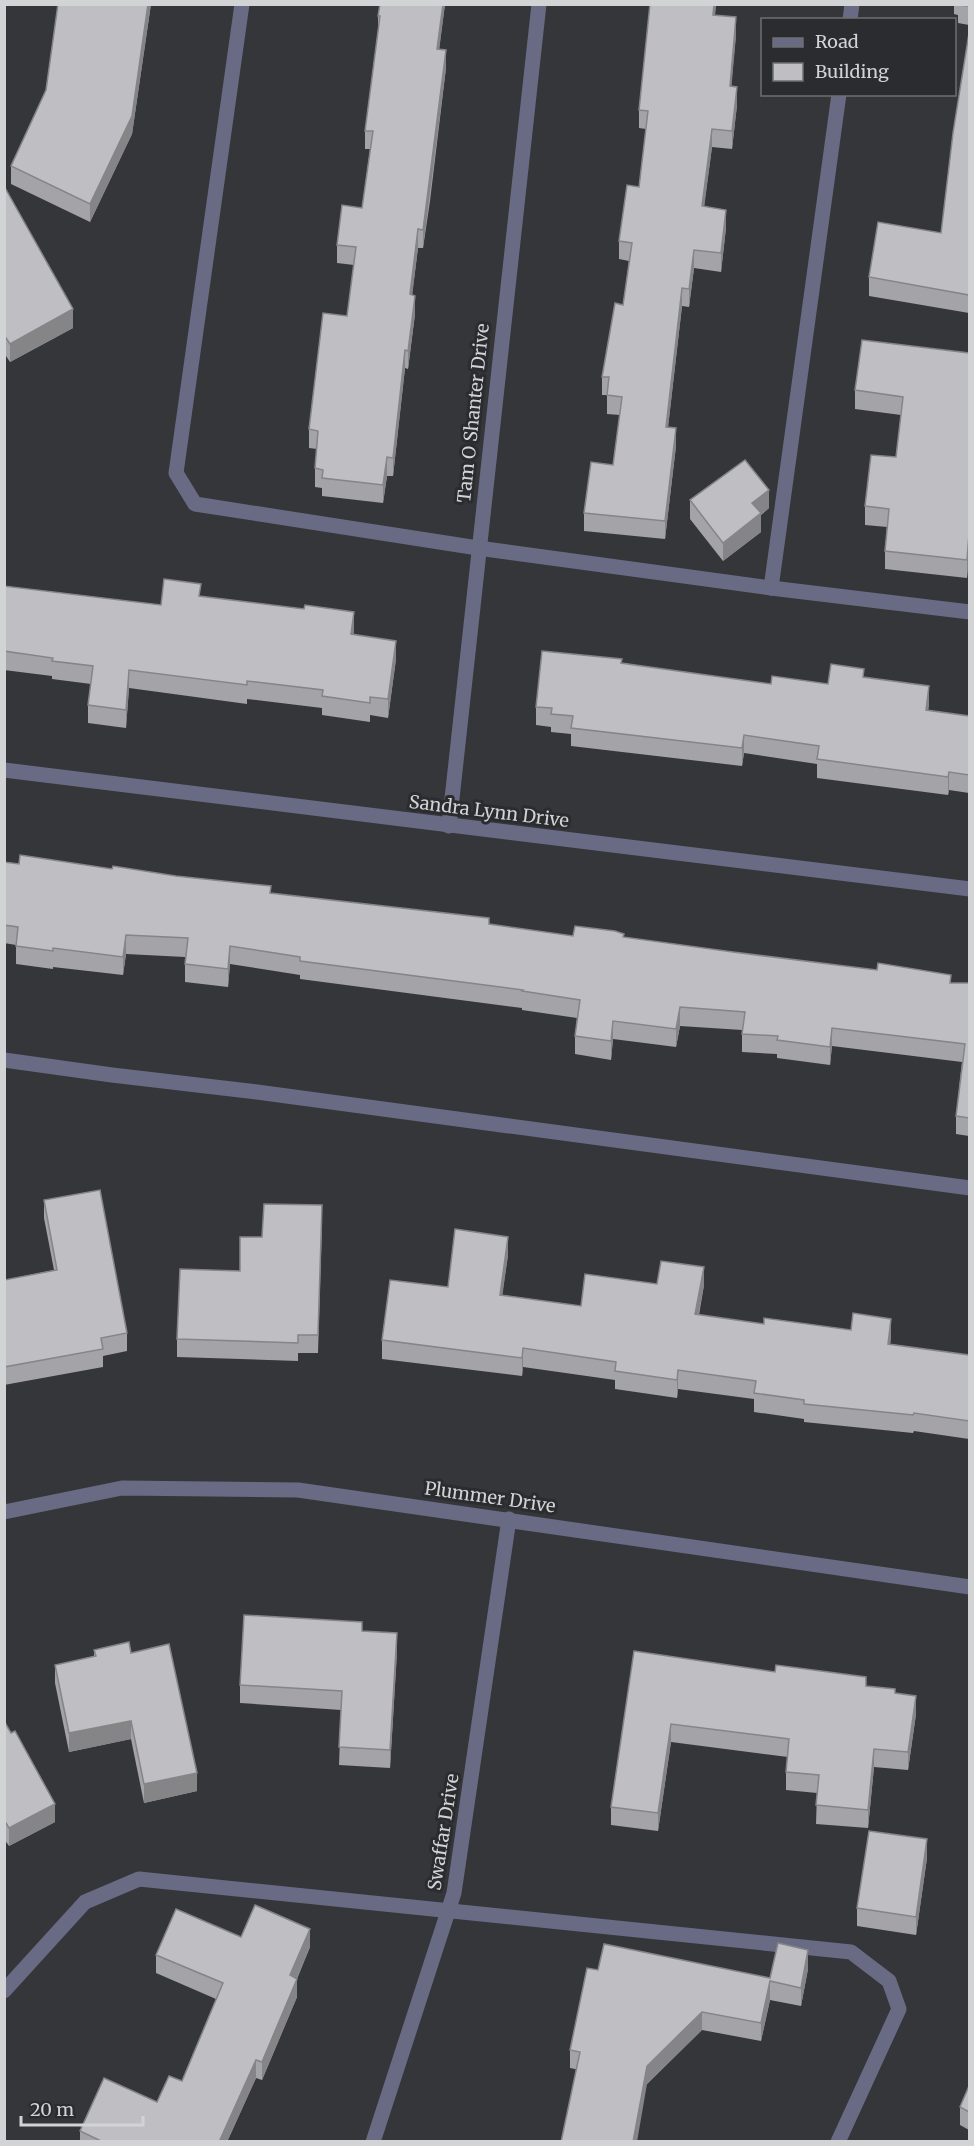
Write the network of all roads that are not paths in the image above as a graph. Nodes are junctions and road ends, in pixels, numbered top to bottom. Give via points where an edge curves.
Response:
1 (242, 4) edge
2 (539, 4) edge
3 (839, 96) edge
4 (478, 548) junction
5 (771, 588) junction
6 (969, 612) edge
7 (4, 770) edge
8 (449, 826) junction
9 (969, 889) edge
10 (4, 1060) edge
11 (969, 1188) edge
12 (4, 1512) edge
13 (509, 1519) junction
14 (969, 1587) edge
15 (448, 1911) junction
16 (4, 1991) edge
17 (373, 2142) edge
18 (838, 2142) edge

1 - 4 street via 176,473 195,504
2 - 4 street, Tam O Shanter Drive
3 - 5 street
4 - 5 street
4 - 8 street, Tam O Shanter Drive
5 - 6 street
7 - 8 street, Sandra Lynn Drive
8 - 9 street, Sandra Lynn Drive
10 - 11 street
12 - 13 street, Plummer Drive via 122,1488 298,1490
13 - 14 street, Plummer Drive
13 - 15 street, Swaffar Drive via 454,1893
15 - 16 street via 139,1879 85,1902
15 - 17 street, Swaffar Drive
15 - 18 street via 851,1952 890,1981 899,2009

